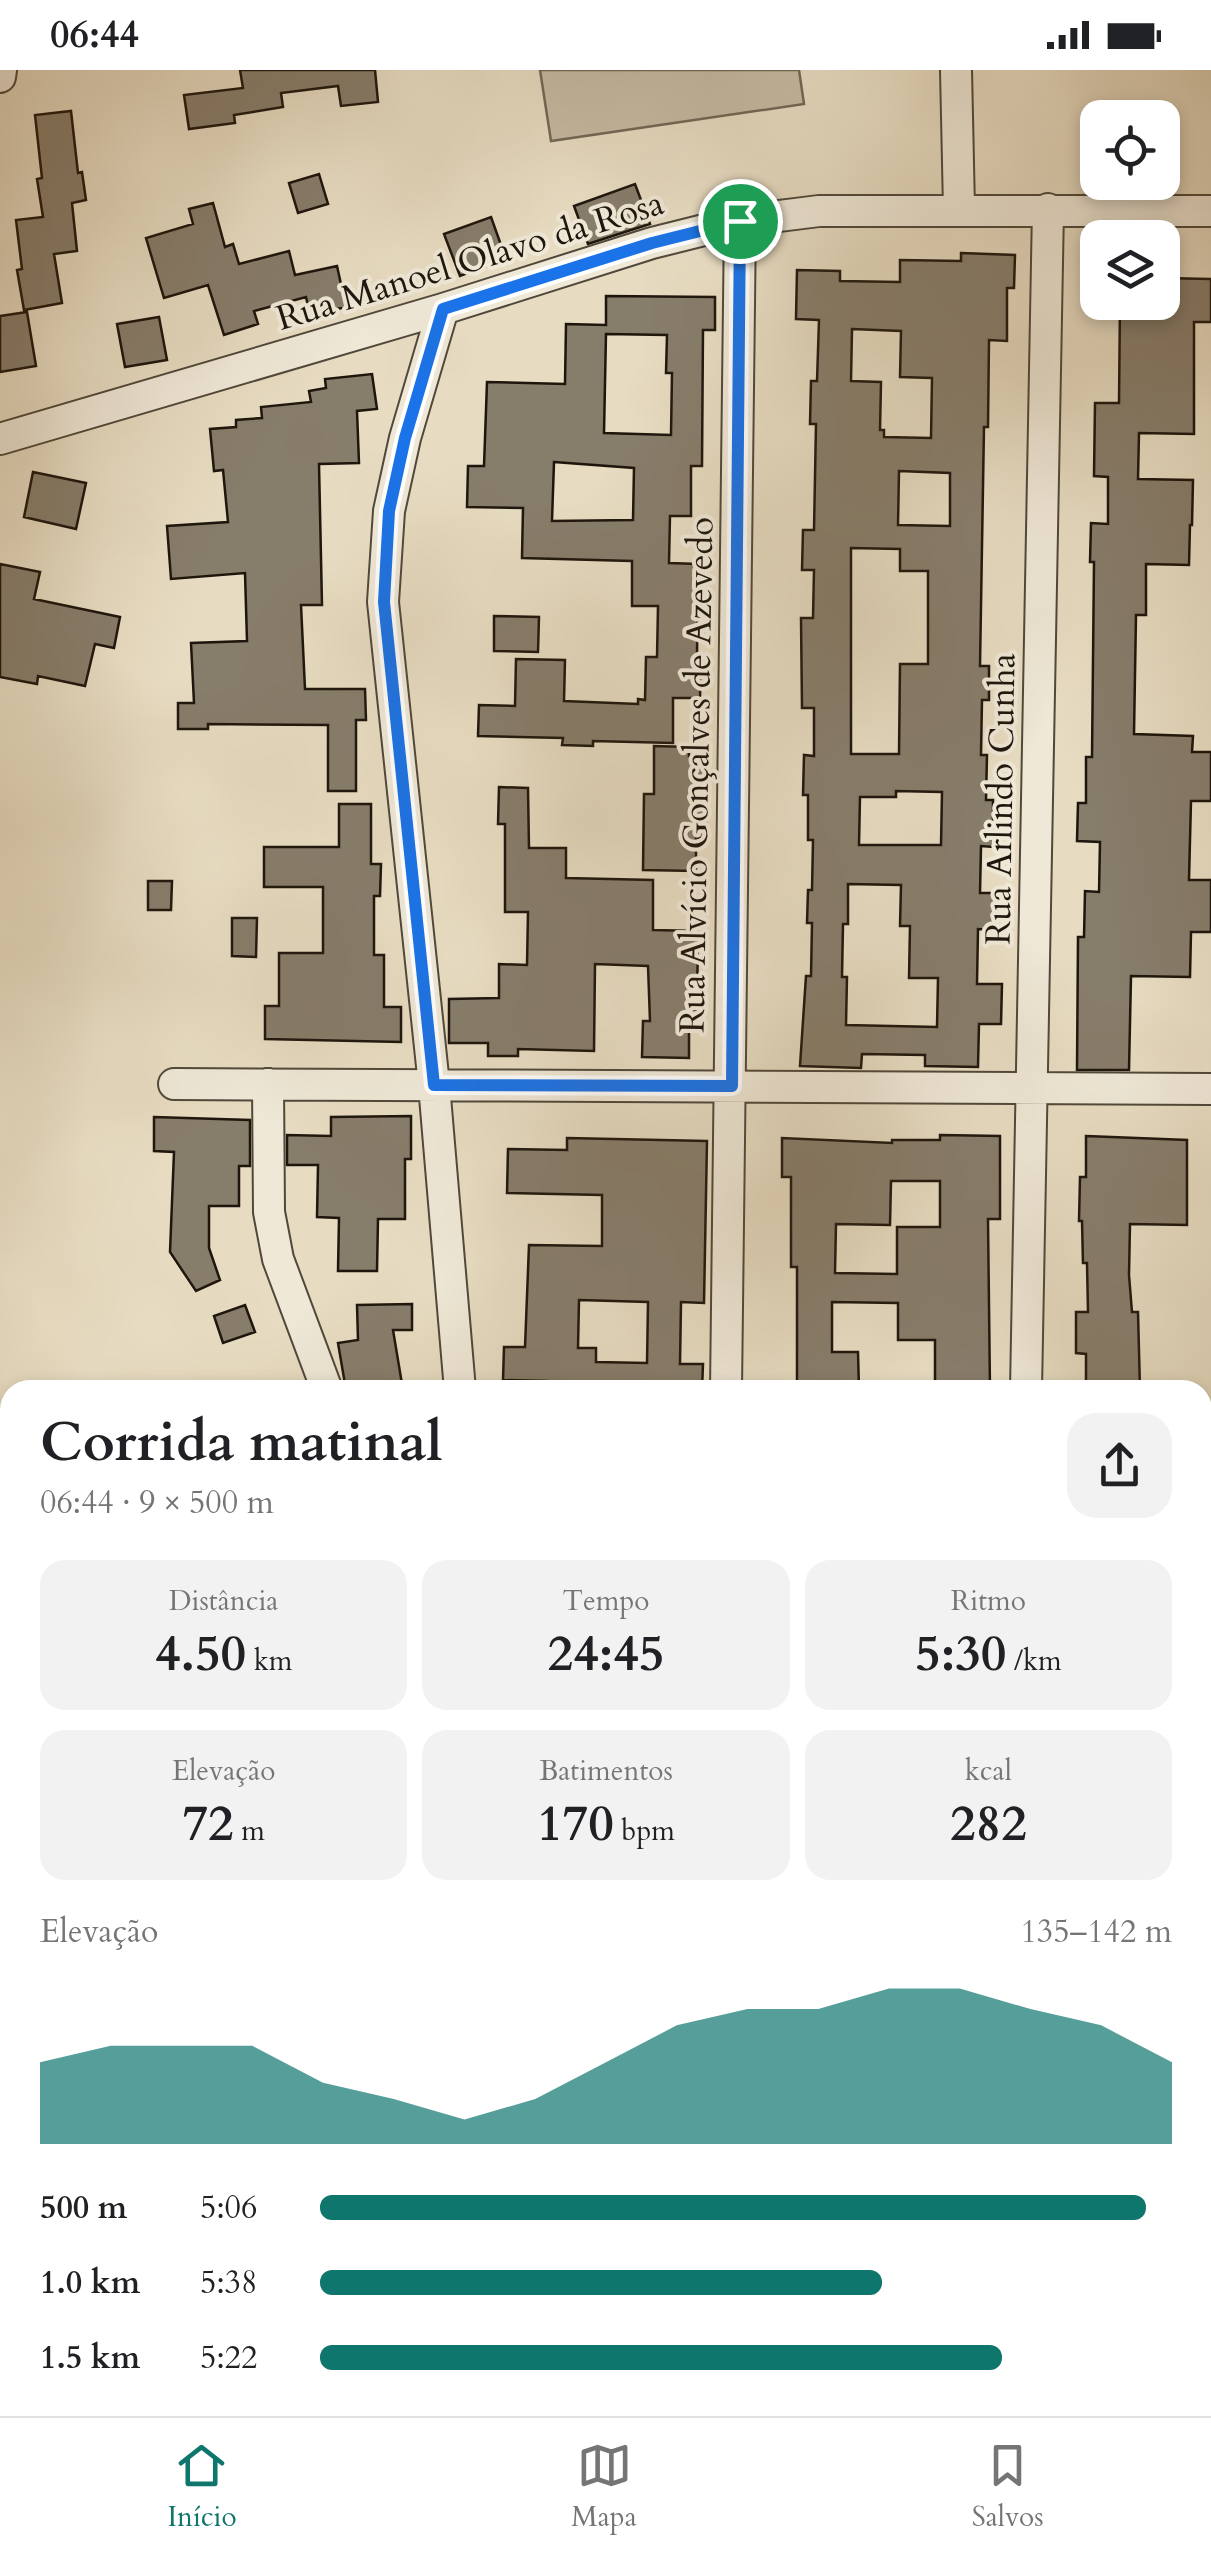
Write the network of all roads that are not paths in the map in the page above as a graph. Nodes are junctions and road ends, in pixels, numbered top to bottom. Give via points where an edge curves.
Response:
1 (956, 70) edge
2 (959, 209) junction
3 (1048, 209) junction
4 (1211, 211) edge
5 (740, 221) junction
6 (443, 309) junction
7 (0, 439) edge
8 (174, 1084) dead end
9 (268, 1084) junction
10 (434, 1085) junction
11 (732, 1086) junction
12 (1033, 1088) junction
13 (1211, 1089) edge
14 (323, 1380) edge
15 (459, 1380) edge
16 (726, 1380) edge
17 (1026, 1380) edge

1 - 2 street
2 - 3 street, Rua Manoel Olavo da Rosa
2 - 5 street, Rua Manoel Olavo da Rosa via 819,211
3 - 4 street, Rua Manoel Olavo da Rosa
3 - 12 street, Rua Arlindo Cunha
5 - 6 street, Rua Manoel Olavo da Rosa
5 - 11 street, Rua Alvício Gonçalves de Azevedo
6 - 7 street, Rua Manoel Olavo da Rosa
6 - 10 street via 389,511 384,602
8 - 9 street
9 - 10 street
9 - 14 street via 270,1212 278,1260
10 - 11 street
10 - 15 street
11 - 12 street
11 - 16 street, Rua Alvício Gonçalves de Azevedo
12 - 13 street
12 - 17 street, Rua Arlindo Cunha

